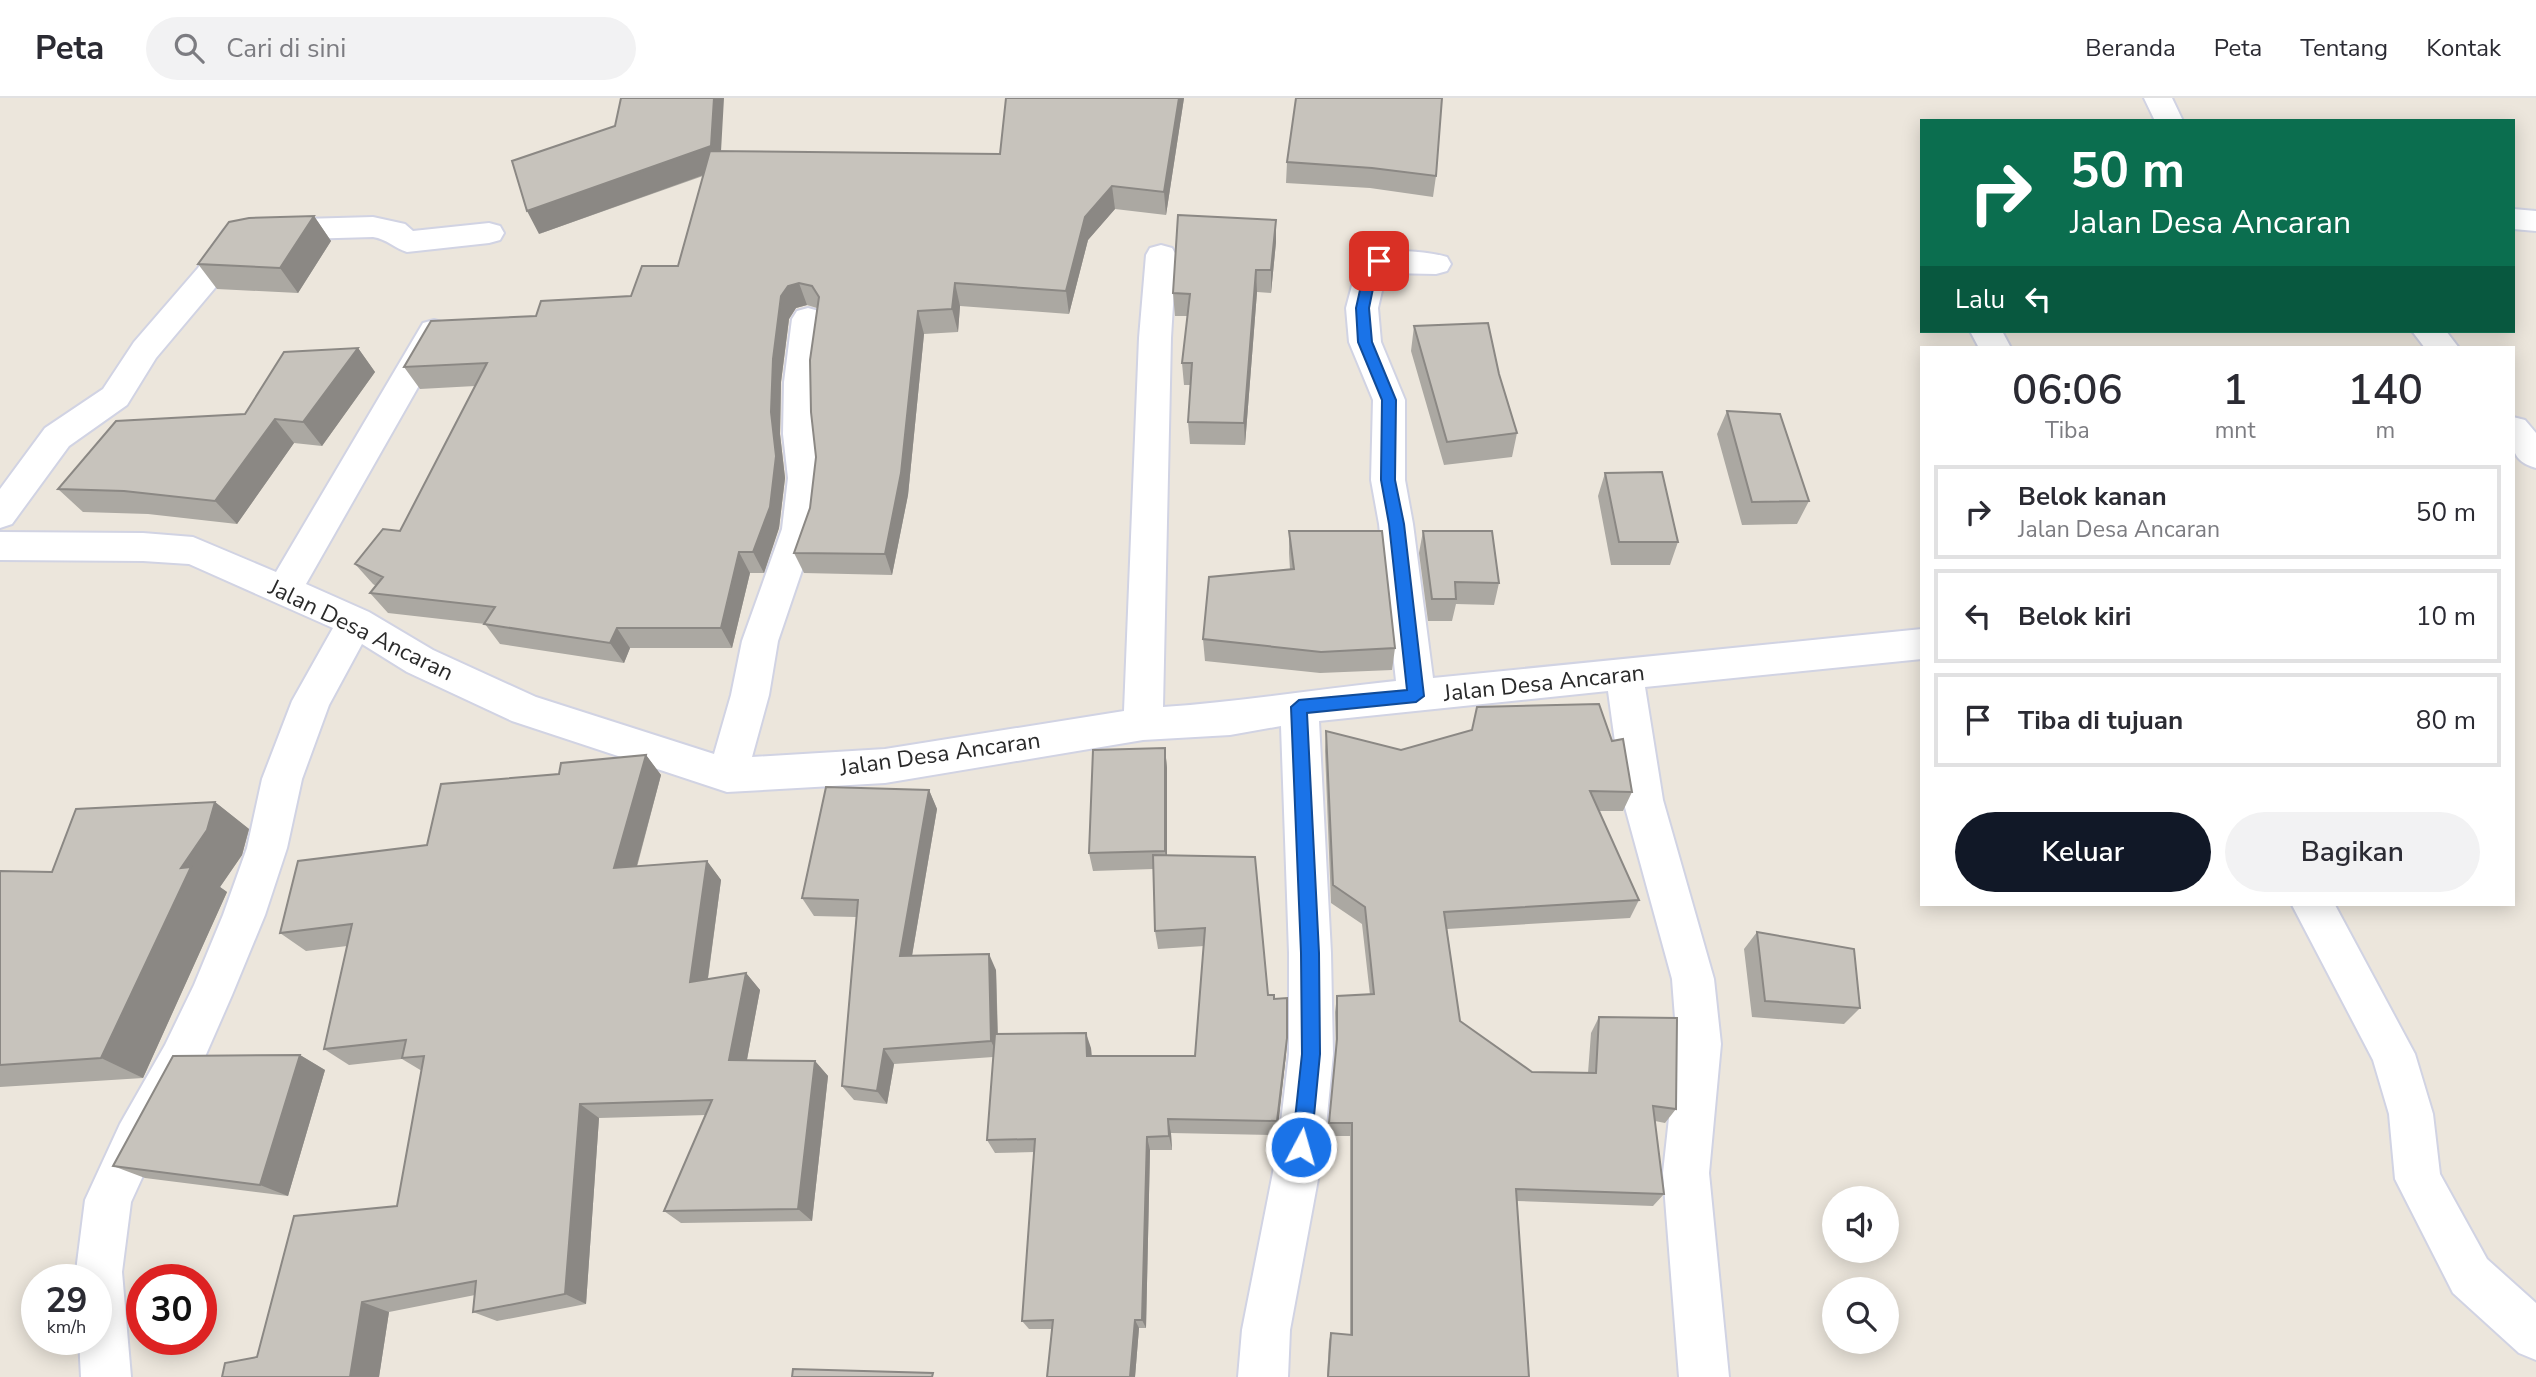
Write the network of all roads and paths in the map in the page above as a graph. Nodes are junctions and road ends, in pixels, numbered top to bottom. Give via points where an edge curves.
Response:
1 (2158, 98) edge
2 (2168, 119) edge
3 (2515, 219) edge
4 (2536, 220) edge
5 (489, 233) dead end
6 (1161, 255) dead end
7 (1436, 264) dead end
8 (808, 319) dead end
9 (435, 331) edge
10 (2515, 431) edge
11 (2536, 456) edge
12 (0, 515) edge
13 (0, 546) edge
14 (283, 592) junction
15 (356, 622) junction
16 (1920, 644) edge
17 (1625, 676) junction
18 (1416, 696) junction
19 (1299, 707) junction
20 (1143, 724) junction
21 (727, 775) junction
22 (2314, 906) edge
23 (2536, 1336) edge
24 (107, 1377) edge
25 (1263, 1377) edge
26 (1704, 1377) edge

1 - 2 street
3 - 4 street
5 - 12 street via 407,242 394,231 373,228 267,230 235,237 145,350 115,397 57,437
6 - 20 street
7 - 18 street via 1373,263 1362,308 1365,342 1389,400 1388,480
8 - 21 street via 800,382 805,478 799,529 760,641
9 - 14 street
10 - 11 street
13 - 14 street, Jalan Desa Ancaran via 193,551
14 - 15 street, Jalan Desa Ancaran
15 - 21 street, Jalan Desa Ancaran via 420,661 525,710
15 - 24 street via 311,701 282,779 267,848 211,995 108,1200 98,1272
16 - 17 street, Jalan Desa Ancaran
17 - 18 street, Jalan Desa Ancaran
17 - 26 street via 1643,800 1693,979 1699,1044 1686,1173
18 - 19 street, Jalan Desa Ancaran
19 - 20 street, Jalan Desa Ancaran via 1230,719
19 - 25 street via 1311,1054 1301,1147 1266,1330
20 - 21 street, Jalan Desa Ancaran via 885,766
22 - 23 street via 2393,1054 2411,1114 2418,1179 2470,1276

